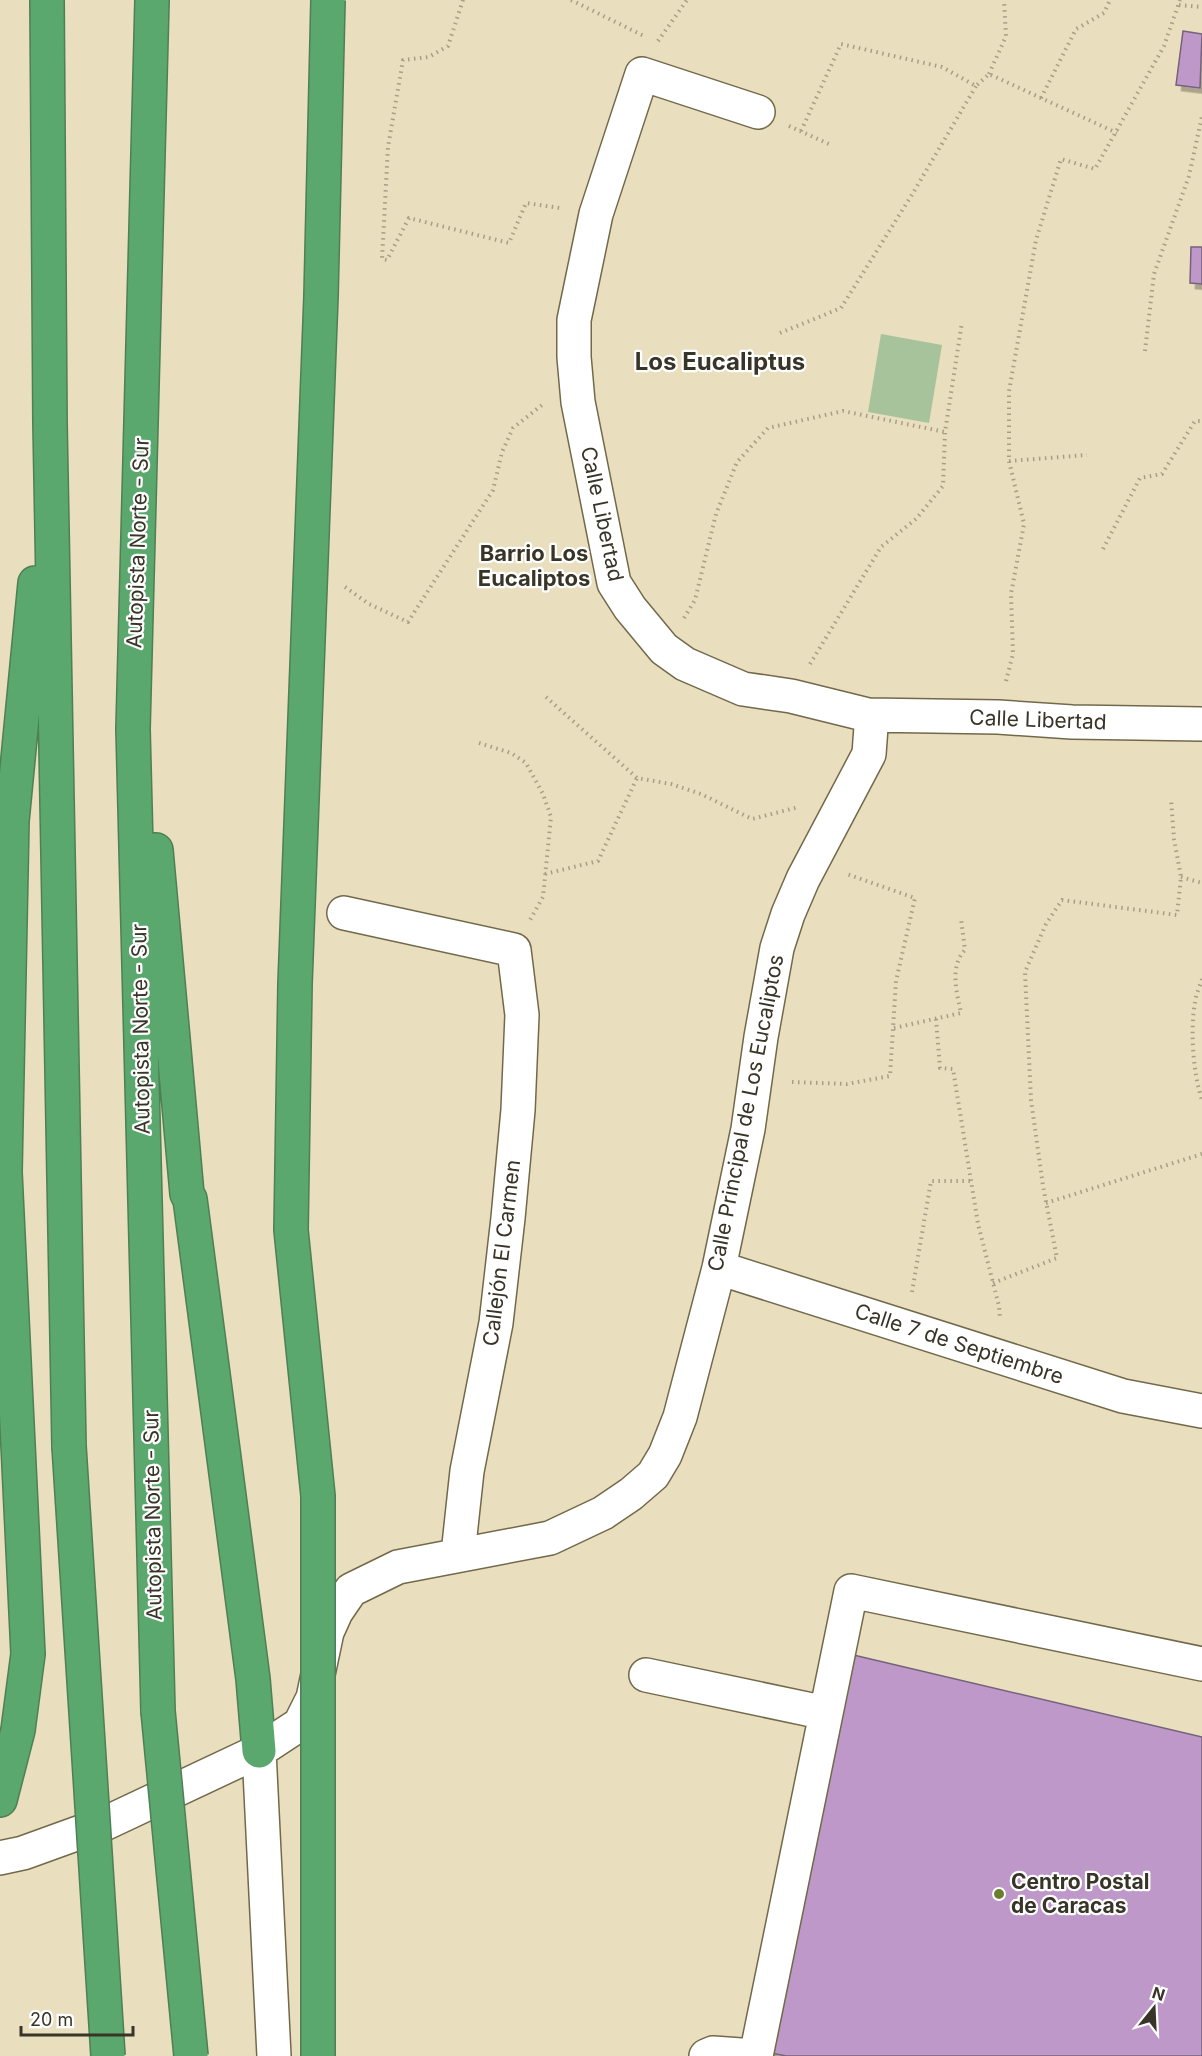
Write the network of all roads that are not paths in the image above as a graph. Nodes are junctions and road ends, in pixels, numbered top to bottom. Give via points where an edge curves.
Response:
1 (47, 0) edge
2 (152, 0) edge
3 (328, 0) edge
4 (758, 112) road end
5 (50, 423) junction
6 (868, 715) junction
7 (1202, 724) edge
8 (133, 729) junction
9 (344, 913) dead end
10 (719, 1268) junction
11 (1202, 1411) edge
12 (458, 1554) junction
13 (1202, 1664) edge
14 (646, 1675) dead end
15 (826, 1713) junction
16 (260, 1751) junction
17 (0, 1800) edge
18 (0, 1858) edge
19 (108, 2056) edge
20 (192, 2056) edge
21 (274, 2056) edge
22 (318, 2056) edge
23 (706, 2056) edge
24 (755, 2056) edge

1 - 5 highway
2 - 8 highway, Autopista Norte - Sur
3 - 22 highway, bridge via 295,984 291,1230 318,1496
4 - 6 street, Calle Libertad via 642,74 596,214 574,320 578,402 614,583 664,649 685,664 742,689 791,696
5 - 17 highway via 12,821 5,1172 27,1654 18,1730
5 - 19 highway, bridge via 69,1446
6 - 7 street, Calle Libertad
6 - 10 street, Calle Principal de Los Eucaliptos via 869,754 788,914 777,948 748,1129
8 - 16 highway via 156,843 188,1194
8 - 20 highway, Autopista Norte - Sur, bridge via 158,1711
9 - 12 street, Callejón El Carmen via 514,950 522,1015 508,1218 496,1323 467,1471
10 - 11 street, Calle 7 de Septiembre via 1123,1396
10 - 12 street, Calle Principal de Los Eucaliptos via 680,1418 653,1475 603,1513 550,1538
12 - 16 street, Calle Principal de Los Eucaliptos via 398,1567 351,1590 327,1632 313,1698 300,1724
13 - 15 street via 851,1591
14 - 15 street
15 - 24 street
16 - 18 street, Calle Principal de Los Eucaliptos via 106,1823
16 - 21 street
23 - 24 street

